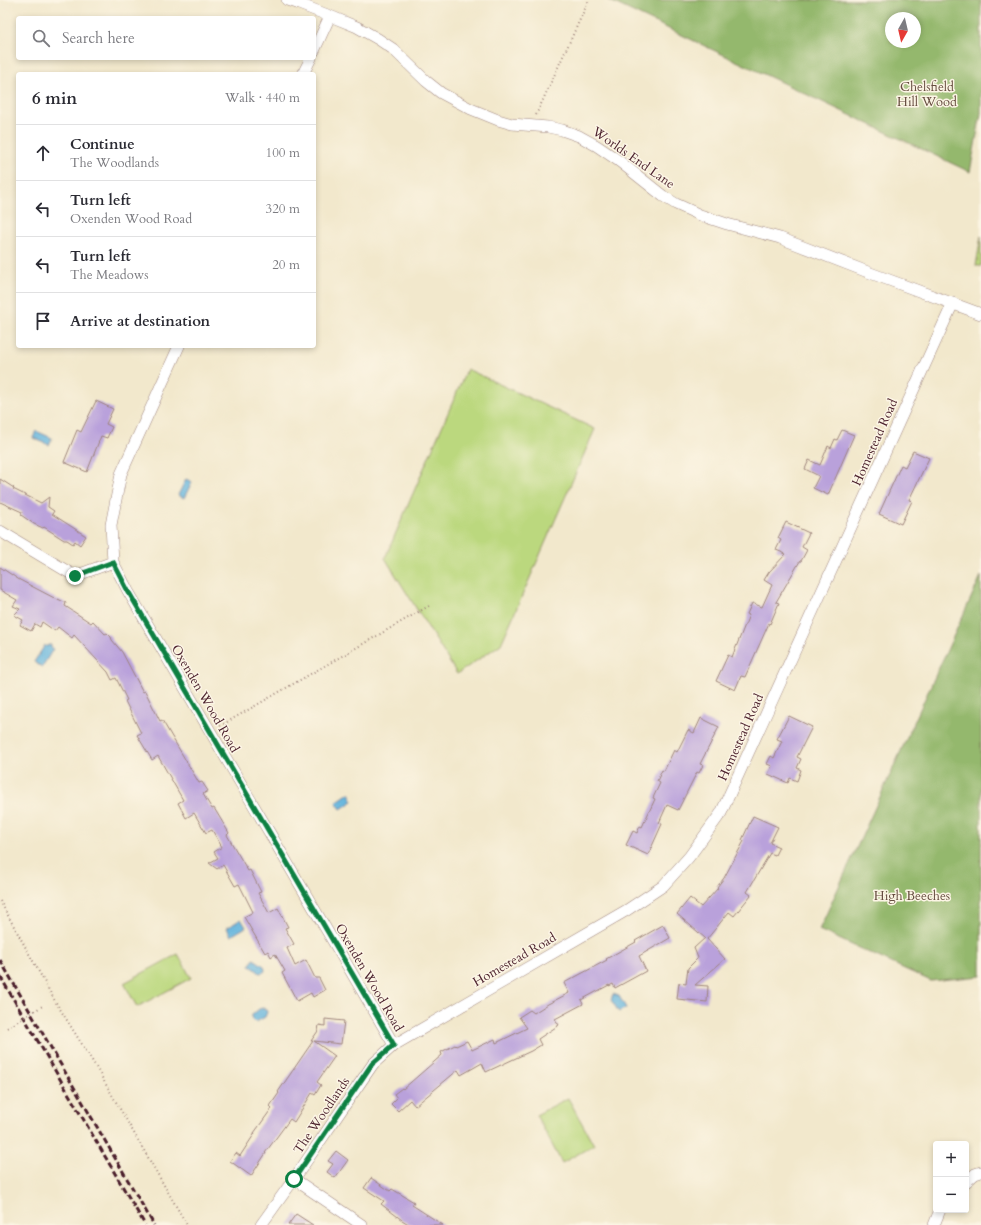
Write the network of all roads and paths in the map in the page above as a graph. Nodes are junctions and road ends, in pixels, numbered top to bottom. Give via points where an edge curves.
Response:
1 (287, 0) edge
2 (590, 0) edge
3 (330, 16) junction
4 (316, 47) edge
5 (310, 60) edge
6 (304, 72) edge
7 (531, 125) junction
8 (952, 303) junction
9 (981, 314) edge
10 (178, 348) edge
11 (0, 532) edge
12 (113, 562) junction
13 (429, 606) dead end
14 (210, 732) junction
15 (0, 901) edge
16 (44, 1005) dead end
17 (7, 1028) dead end
18 (394, 1045) junction
19 (981, 1172) edge
20 (294, 1179) junction
21 (969, 1179) edge
22 (939, 1213) edge
23 (187, 1225) edge
24 (261, 1225) edge
25 (362, 1225) edge
26 (934, 1225) edge

1 - 3 street, Worlds End Lane
2 - 7 path
3 - 4 street
3 - 7 street, Worlds End Lane via 378,38 441,93 498,120
5 - 6 street
7 - 8 street, Worlds End Lane via 562,130 579,136 619,161 663,196 700,215 780,238
8 - 9 street, Worlds End Lane
8 - 18 street, Homestead Road via 721,813 689,857 663,886 627,910
10 - 12 street, Oxenden Wood Road via 121,474 111,525
11 - 12 street via 75,576
12 - 14 street, Oxenden Wood Road
13 - 14 path
14 - 18 street, Oxenden Wood Road
15 - 23 path via 55,1001
16 - 17 path, bridge
18 - 20 street, The Woodlands via 372,1064
19 - 21 street
20 - 24 street, The Woodlands
20 - 25 street
22 - 26 street

